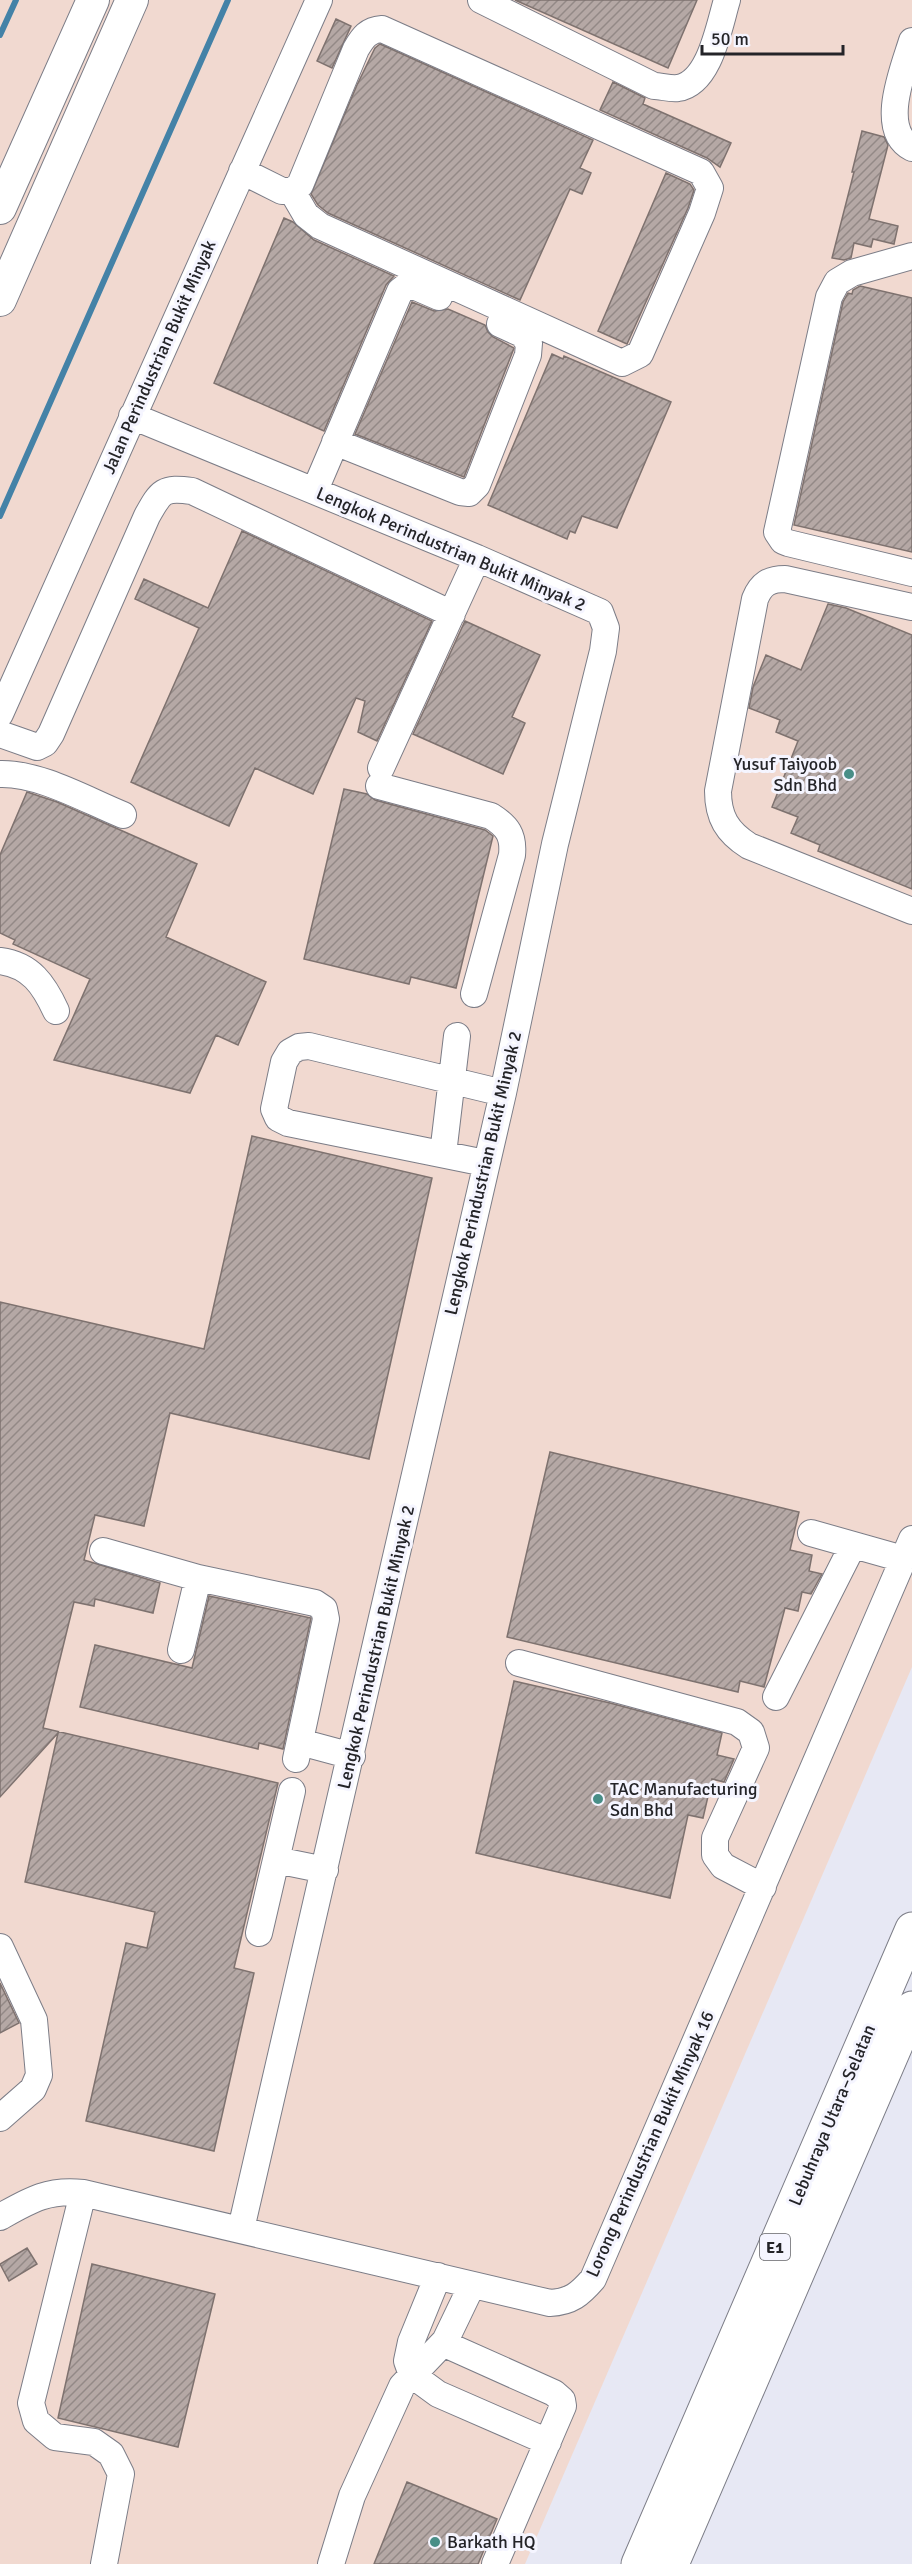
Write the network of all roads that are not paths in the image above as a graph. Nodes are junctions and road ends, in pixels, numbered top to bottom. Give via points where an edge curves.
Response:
1 (93, 0) edge
2 (132, 0) edge
3 (318, 0) edge
4 (481, 0) edge
5 (727, 0) edge
6 (912, 42) edge
7 (912, 148) edge
8 (242, 171) junction
9 (292, 191) junction
10 (0, 208) edge
11 (912, 256) edge
12 (0, 300) edge
13 (132, 416) junction
14 (335, 442) junction
15 (315, 490) junction
16 (477, 558) junction
17 (912, 573) edge
18 (912, 606) edge
19 (452, 614) junction
20 (0, 714) edge
21 (0, 735) edge
22 (0, 774) edge
23 (123, 815) dead end
24 (513, 842) junction
25 (555, 844) junction
26 (912, 911) edge
27 (0, 961) edge
28 (474, 994) dead end
29 (56, 1011) dead end
30 (457, 1036) dead end
31 (452, 1081) junction
32 (503, 1092) junction
33 (443, 1154) junction
34 (484, 1163) junction
35 (811, 1533) dead end
36 (853, 1545) junction
37 (908, 1549) edge
38 (103, 1551) dead end
39 (198, 1578) junction
40 (181, 1650) dead end
41 (519, 1663) dead end
42 (776, 1697) dead end
43 (352, 1756) junction
44 (292, 1791) dead end
45 (276, 1860) junction
46 (325, 1870) junction
47 (763, 1887) junction
48 (912, 1929) edge
49 (259, 1933) dead end
50 (0, 1947) edge
51 (912, 2008) edge
52 (0, 2118) edge
53 (83, 2193) junction
54 (0, 2217) edge
55 (242, 2229) junction
56 (438, 2276) junction
57 (472, 2285) junction
58 (446, 2341) junction
59 (412, 2375) junction
60 (548, 2442) junction
61 (104, 2564) edge
62 (331, 2564) edge
63 (495, 2564) edge
64 (638, 2564) edge
65 (672, 2564) edge

1 - 10 main road
2 - 12 main road
3 - 8 street, Jalan Perindustrian Bukit Minyak
4 - 5 street via 654,86 678,88 697,79 707,64
6 - 7 street via 899,81 894,114 895,128 903,144
8 - 9 street via 282,191
8 - 13 street, Jalan Perindustrian Bukit Minyak
9 - 9 street via 306,215 320,226 622,363 640,354 710,188 701,172 382,29 372,29 359,43 306,174
11 - 17 street via 852,273 837,282 829,297 777,532 788,543
13 - 15 street, Lengkok Perindustrian Bukit Minyak 2
13 - 20 street, Jalan Perindustrian Bukit Minyak
14 - 14 street via 405,286 409,284 522,334 529,343 528,355 477,485 469,493
14 - 15 street
15 - 16 street, Lengkok Perindustrian Bukit Minyak 2
16 - 19 street
16 - 25 street, Lengkok Perindustrian Bukit Minyak 2 via 600,612 606,628
18 - 26 street via 785,579 766,583 755,599 718,791 718,808 724,824 749,846
19 - 21 street via 192,491 171,488 158,496 147,516 45,743 37,747
19 - 24 street via 380,777 491,816 506,825
22 - 23 street via 44,782
24 - 25 street
24 - 28 street
25 - 32 street, Lengkok Perindustrian Bukit Minyak 2
27 - 29 street via 12,962 32,973 46,988
30 - 31 street
31 - 32 street
31 - 33 street
31 - 33 street via 309,1046 299,1047 284,1062 274,1109 278,1118 288,1123
32 - 34 street, Lengkok Perindustrian Bukit Minyak 2
33 - 34 street
34 - 43 street, Lengkok Perindustrian Bukit Minyak 2
35 - 36 street
36 - 37 street
36 - 42 street
37 - 47 street, Lorong Perindustrian Bukit Minyak 16
38 - 39 street
39 - 40 street
39 - 43 street via 315,1603 324,1609 326,1619 298,1750
41 - 47 street via 737,1722 751,1732 756,1748 715,1838 715,1856 723,1866
43 - 46 street, Lengkok Perindustrian Bukit Minyak 2
44 - 45 street
45 - 46 street
45 - 49 street
46 - 55 street, Lengkok Perindustrian Bukit Minyak 2
47 - 57 street, Lorong Perindustrian Bukit Minyak 16 via 593,2278 574,2298 550,2303
48 - 64 highway, Lebuhraya Utara–Selatan / E1
50 - 52 street via 34,2020 39,2075 33,2089
51 - 65 highway, Lebuhraya Utara–Selatan / E1
53 - 54 street, Lorong Perindustrian Bukit Minyak 16 via 47,2193
53 - 55 street, Lorong Perindustrian Bukit Minyak 16
53 - 61 street via 31,2403 36,2421 55,2437 94,2442 111,2454 121,2474
55 - 56 street, Lorong Perindustrian Bukit Minyak 16
56 - 57 street, Lorong Perindustrian Bukit Minyak 16
56 - 59 street via 411,2342 407,2361
57 - 58 street
58 - 59 street
58 - 60 street via 454,2349 559,2396 562,2411
59 - 60 street via 438,2394
59 - 62 street via 402,2386 352,2496
60 - 63 street

